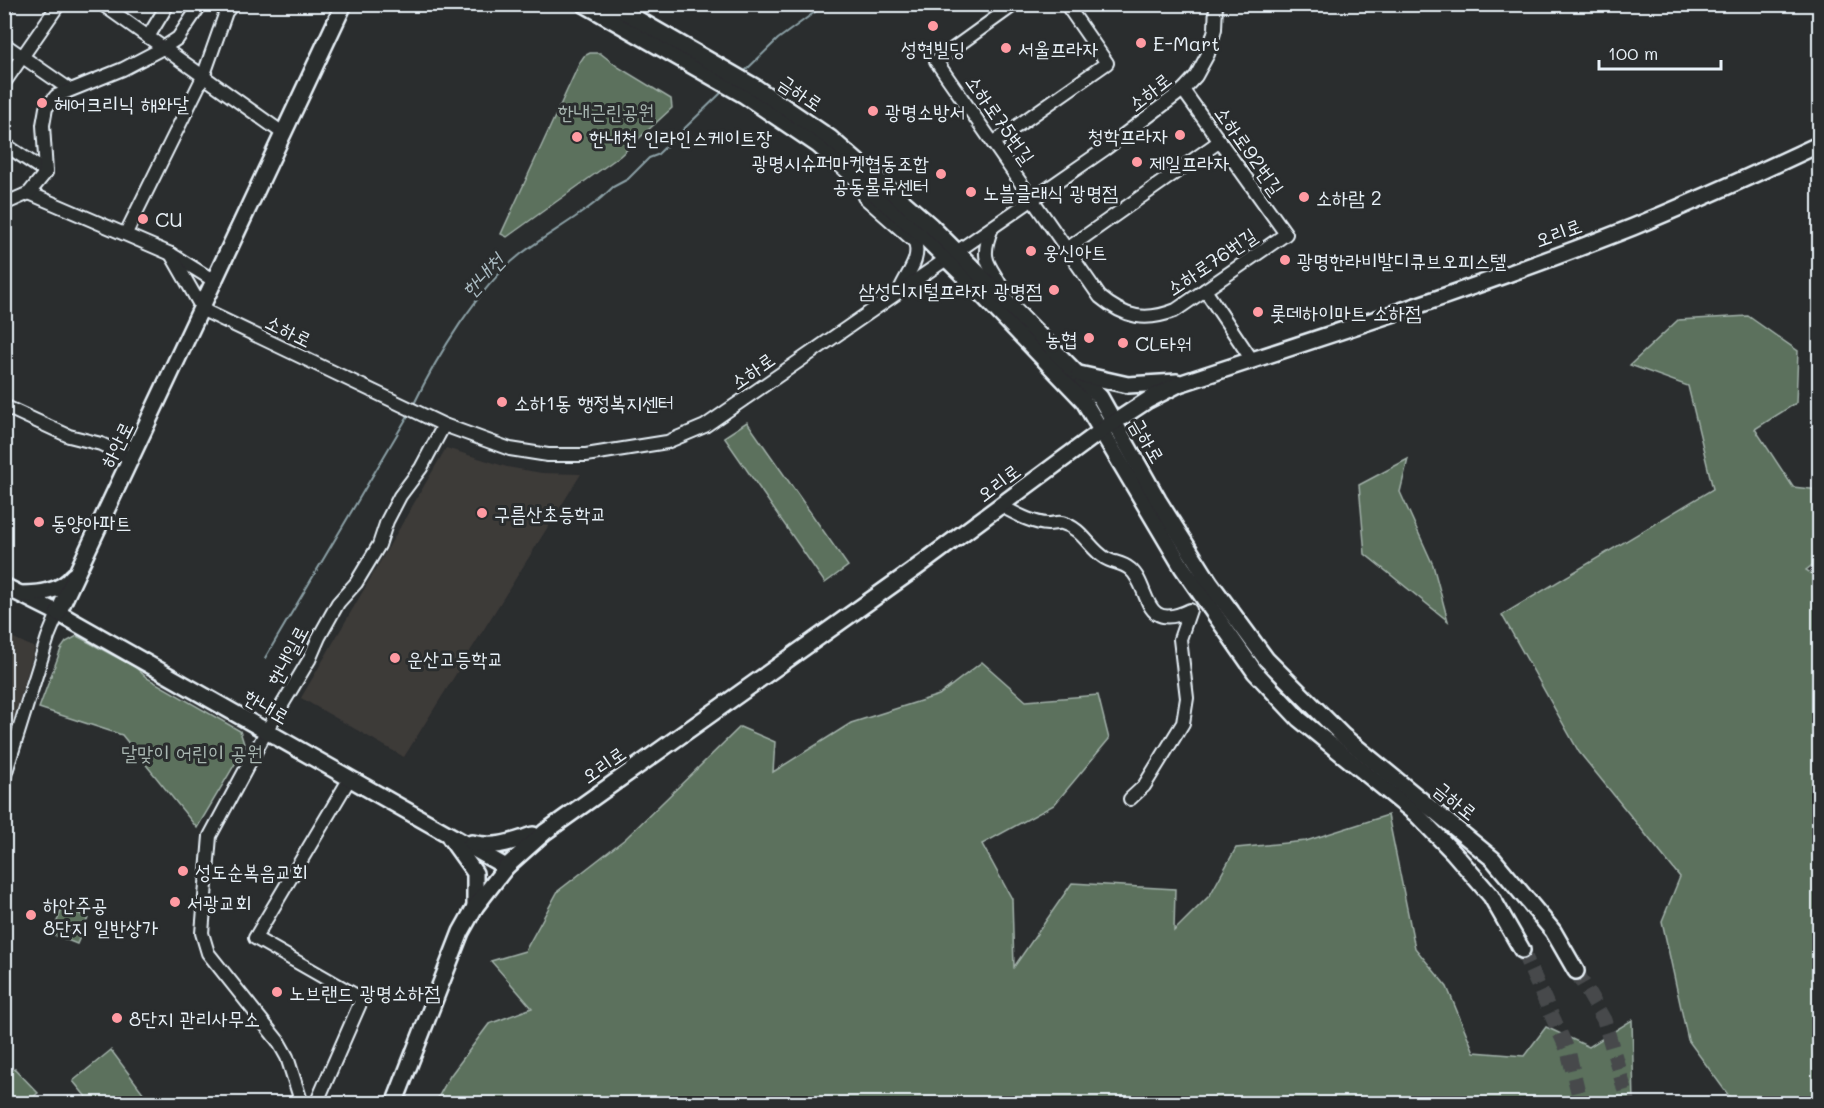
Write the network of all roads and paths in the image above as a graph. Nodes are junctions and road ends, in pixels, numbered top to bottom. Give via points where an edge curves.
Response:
1 (8, 4) edge
2 (59, 4) edge
3 (168, 4) edge
4 (201, 4) edge
5 (233, 4) edge
6 (344, 4) edge
7 (584, 4) edge
8 (611, 4) edge
9 (1015, 4) edge
10 (1066, 4) edge
11 (1216, 4) edge
12 (108, 6) edge
13 (4, 10) edge
14 (148, 37) junction
15 (4, 44) edge
16 (163, 48) junction
17 (23, 57) junction
18 (716, 72) junction
19 (203, 77) junction
20 (4, 84) edge
21 (69, 89) junction
22 (1183, 90) junction
23 (749, 91) junction
24 (284, 134) junction
25 (1220, 141) junction
26 (993, 143) junction
27 (1820, 144) edge
28 (6, 147) edge
29 (46, 172) junction
30 (856, 177) junction
31 (29, 194) junction
32 (1033, 200) junction
33 (4, 204) edge
34 (992, 228) junction
35 (126, 233) junction
36 (1286, 234) joint
37 (1067, 249) junction
38 (171, 254) junction
39 (952, 255) junction
40 (216, 282) junction
41 (1205, 290) junction
42 (899, 291) junction
43 (1007, 302) junction
44 (203, 310) junction
45 (1252, 360) junction
46 (1076, 373) junction
47 (1189, 381) junction
48 (4, 406) edge
49 (444, 425) junction
50 (1107, 426) junction
51 (132, 459) junction
52 (1001, 506) junction
53 (80, 567) junction
54 (4, 586) edge
55 (21, 594) junction
56 (1200, 594) junction
57 (1190, 610) junction
58 (58, 613) junction
59 (267, 730) junction
60 (4, 778) edge
61 (350, 778) junction
62 (1130, 799) dead end
63 (545, 832) junction
64 (446, 833) junction
65 (506, 867) junction
66 (475, 907) junction
67 (1522, 950) tunnel mouth
68 (1576, 971) tunnel mouth
69 (302, 1104) edge
70 (316, 1104) edge
71 (394, 1104) edge

1 - 13 street
2 - 17 street
3 - 14 street
4 - 16 street via 178,38
5 - 19 street via 225,12
6 - 24 main road, 하안로
7 - 18 main road, 금하로
8 - 18 main road, 금하로
9 - 26 street, 소하로75번길 via 936,61
10 - 26 street via 1107,63
11 - 22 street, 소하로 via 1208,54
12 - 14 street
14 - 16 street
15 - 17 street
16 - 19 street
16 - 21 street via 123,69
17 - 20 street
17 - 21 street
18 - 23 main road, 금하로
19 - 24 street
19 - 35 street
21 - 29 street via 46,108
22 - 25 street, 소하로92번길
22 - 32 street, 소하로
23 - 30 main road, 금하로
23 - 39 main road, 금하로 via 830,138
24 - 40 main road, 하안로
25 - 36 street, 소하로92번길
25 - 37 street
26 - 32 street, 소하로75번길
27 - 45 main road, 오리로 via 1714,194 1631,227 1422,304
28 - 29 street
29 - 31 street
30 - 39 main road, 금하로
30 - 42 street via 864,198 915,242 916,261
31 - 33 street
31 - 35 street
32 - 34 street, 소하로
32 - 37 street, 소하로76번길
34 - 39 street, 소하로
34 - 43 street via 983,253 1003,285
35 - 38 street
36 - 41 street, 소하로76번길
37 - 41 street, 소하로76번길 via 1100,297 1130,315 1163,315
38 - 40 street
38 - 44 street
39 - 42 street, 소하로
39 - 43 main road, 금하로
39 - 50 main road, 금하로
40 - 44 main road, 하안로
41 - 45 street
42 - 49 street, 소하로 via 705,426 667,441 586,455 548,454 510,449
43 - 46 main road, 금하로
44 - 49 street, 소하로
44 - 51 main road, 하안로
45 - 47 main road, 오리로
46 - 47 main road via 1128,385
46 - 50 main road, 금하로 via 1100,397
47 - 50 main road, 오리로 via 1148,400
48 - 51 street
49 - 59 street, 한내일로 via 396,504 380,545 338,603
50 - 52 main road, 오리로
50 - 56 main road, 금하로
50 - 68 main road, 금하로 via 1210,583 1266,659 1343,736 1493,859 1553,931
51 - 53 main road, 하안로
52 - 57 street via 1024,518 1061,523 1081,533 1107,560 1122,563 1133,571 1146,601 1165,617 1175,618
52 - 63 main road, 오리로
53 - 55 main road via 60,587
53 - 58 main road, 하안로
54 - 55 main road, 한내로
55 - 58 main road, 한내로
56 - 57 street
56 - 67 main road, 금하로 via 1272,692 1329,745 1417,815 1453,852 1491,896
57 - 62 street via 1180,639 1187,698 1183,723 1144,786
58 - 59 main road, 한내로
58 - 60 street, 하안로
59 - 61 main road, 한내로
59 - 69 street, 한내일로 via 210,836 202,933 208,953 278,1041
61 - 64 main road, 한내로
61 - 70 street via 255,938 362,999
63 - 64 main road via 495,846 475,844
63 - 65 main road, 오리로
64 - 65 main road, 한내로
64 - 66 main road via 475,873
65 - 66 main road, 오리로
66 - 71 main road, 오리로 via 461,932

